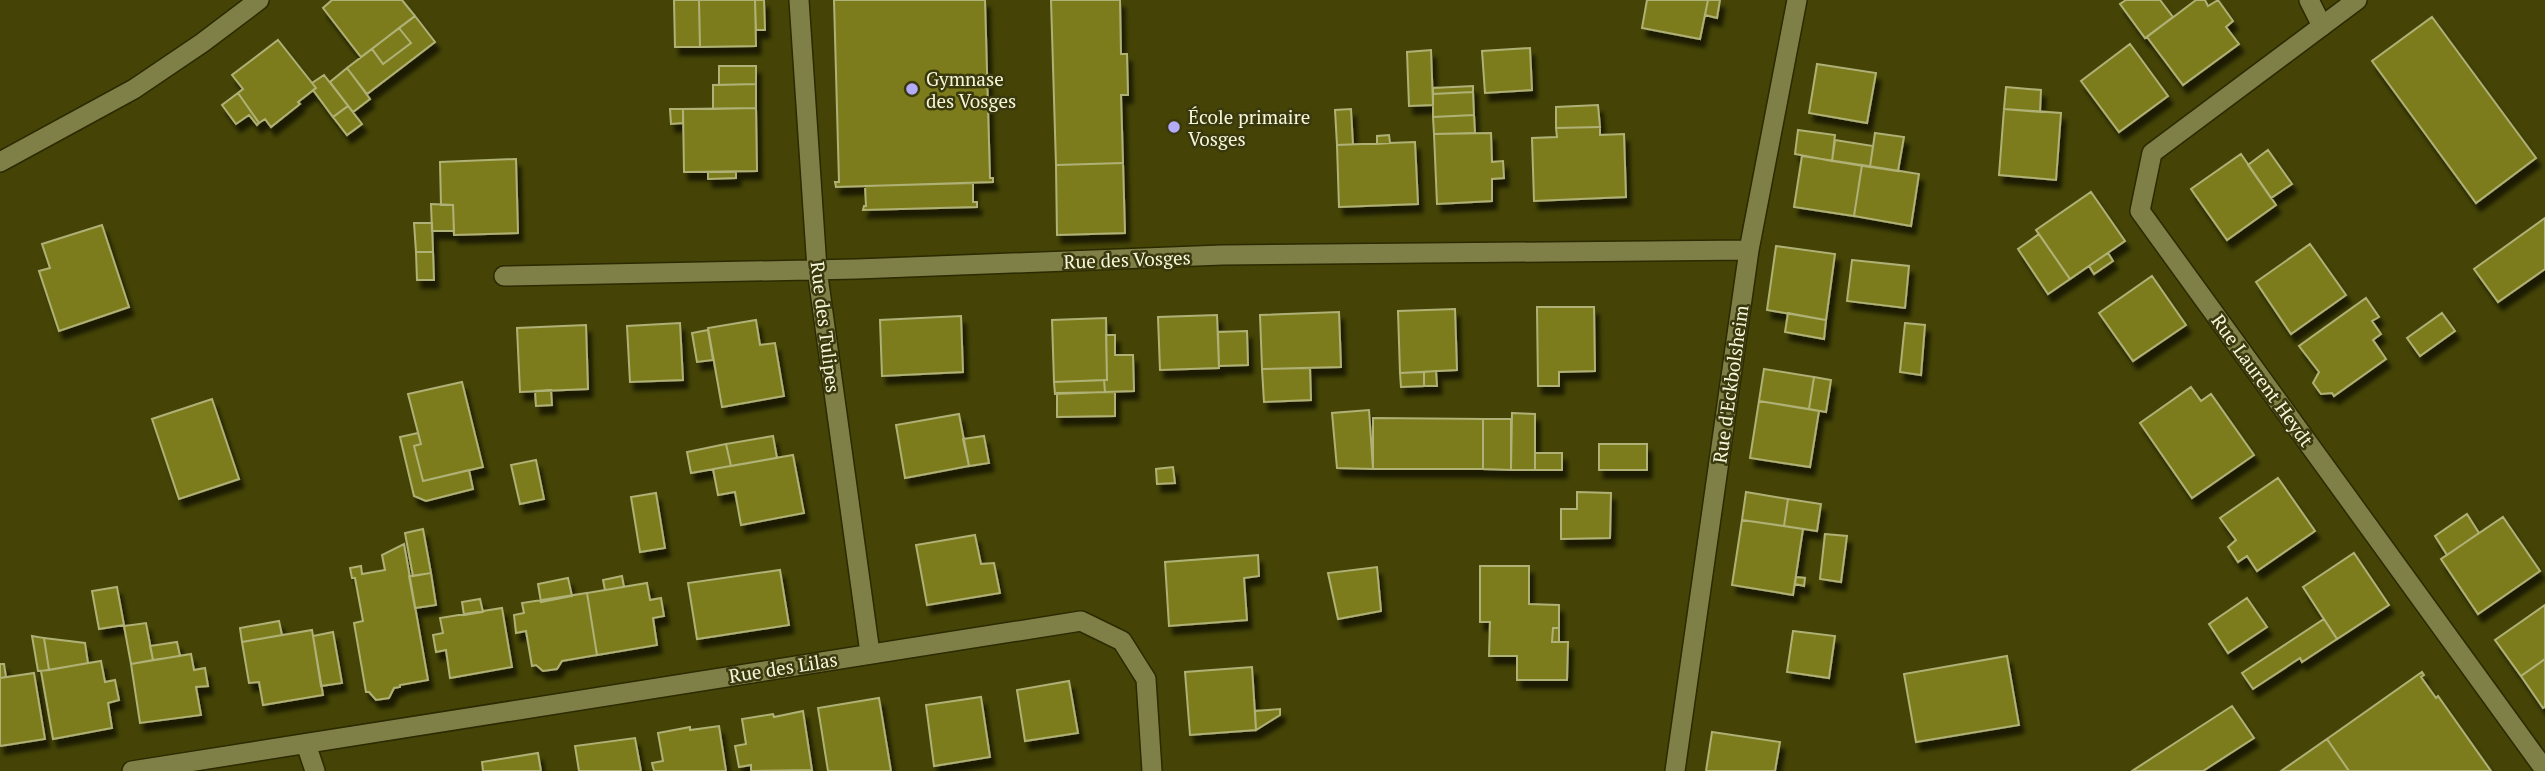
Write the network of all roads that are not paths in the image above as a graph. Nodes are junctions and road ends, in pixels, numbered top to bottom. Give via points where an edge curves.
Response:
1 (259, 0) edge
2 (799, 0) edge
3 (1797, 0) edge
4 (2309, 0) edge
5 (2357, 0) edge
6 (2322, 26) junction
7 (0, 162) edge
8 (1749, 250) junction
9 (817, 269) junction
10 (504, 276) dead end
11 (870, 653) junction
12 (306, 744) junction
13 (2545, 770) edge
14 (132, 771) edge
15 (315, 771) edge
16 (1152, 771) edge
17 (1675, 771) edge

1 - 7 street via 134,89
2 - 9 street, Rue des Tulipes
3 - 8 street, Rue d'Eckbolsheim
4 - 6 street
5 - 6 street, Rue Laurent Heydt
6 - 13 street, Rue Laurent Heydt via 2152,153 2140,211
8 - 9 street, Rue des Vosges via 1222,255
8 - 17 street, Rue d'Eckbolsheim
9 - 10 street, Rue des Vosges
9 - 11 street, Rue des Tulipes
11 - 12 street, Rue des Lilas
11 - 16 street, Rue des Lilas via 1081,621 1122,642 1146,680
12 - 14 street, Rue des Lilas
12 - 15 street

